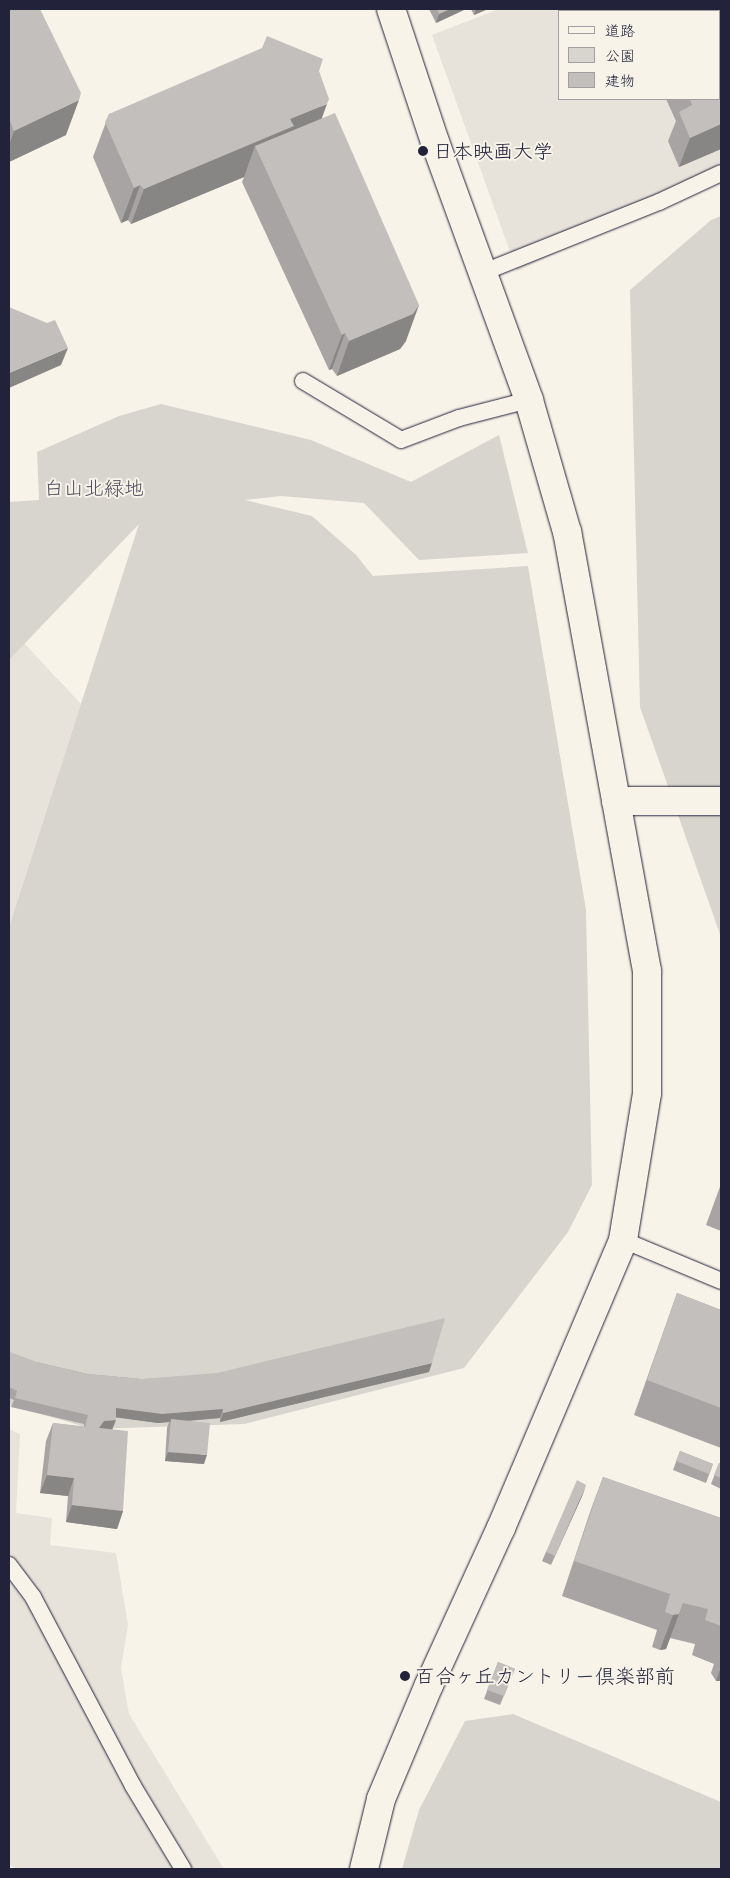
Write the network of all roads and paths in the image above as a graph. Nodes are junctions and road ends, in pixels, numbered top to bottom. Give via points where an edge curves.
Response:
1 (391, 9) edge
2 (721, 172) edge
3 (484, 272) junction
4 (303, 381) dead end
5 (529, 400) junction
6 (616, 801) junction
7 (721, 801) edge
8 (623, 1240) junction
9 (721, 1281) edge
10 (9, 1565) edge
11 (183, 1869) edge
12 (364, 1869) edge

1 - 3 street via 435,142
2 - 3 lane via 659,202
3 - 5 street
4 - 5 lane via 401,440 459,418
5 - 6 street via 566,532
6 - 7 street
6 - 8 street via 647,972 647,1093
8 - 9 lane
8 - 12 street via 505,1519 381,1799
10 - 11 lane via 33,1597 134,1786

